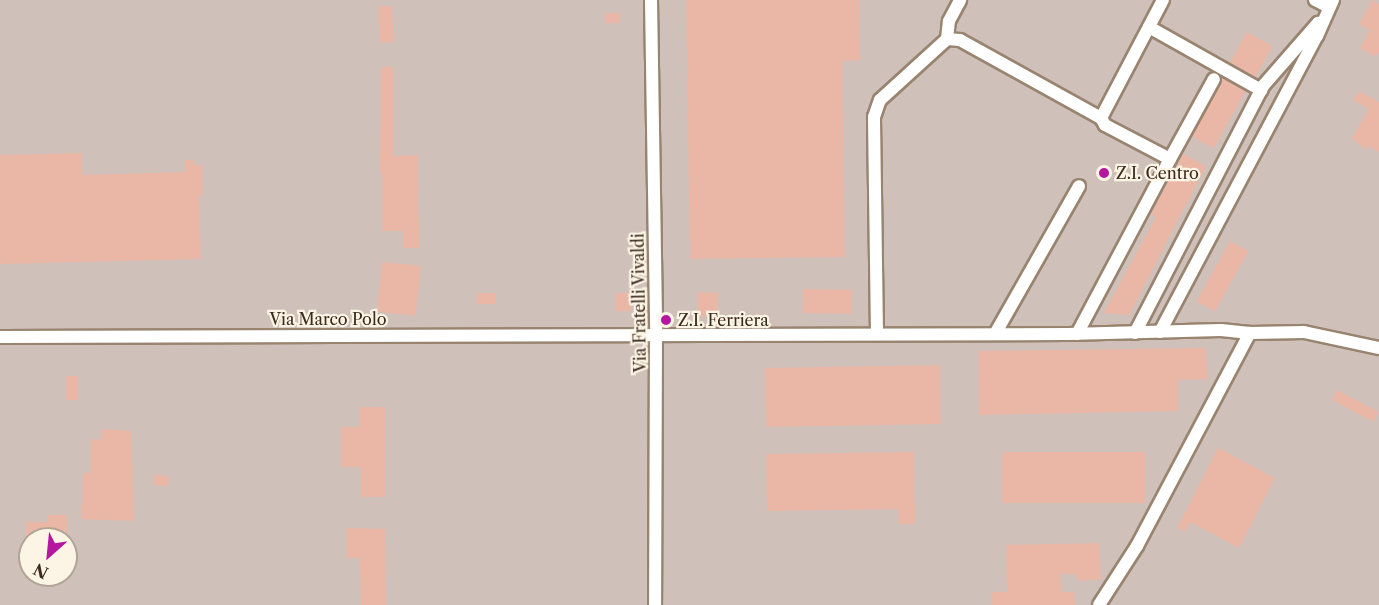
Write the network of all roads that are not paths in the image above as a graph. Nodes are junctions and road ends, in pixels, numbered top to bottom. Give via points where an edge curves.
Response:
1 (651, 0) edge
2 (960, 0) edge
3 (1163, 0) edge
4 (1315, 0) edge
5 (1329, 7) edge
6 (1149, 27) junction
7 (1314, 34) junction
8 (947, 39) junction
9 (1214, 79) dead end
10 (1261, 90) junction
11 (1101, 118) junction
12 (1170, 159) junction
13 (1079, 186) dead end
14 (974, 321) dead end
15 (1160, 332) junction
16 (656, 333) junction
17 (1136, 333) junction
18 (1250, 333) junction
19 (877, 334) junction
20 (967, 334) junction
21 (995, 334) junction
22 (1077, 334) junction
23 (0, 337) edge
24 (1379, 348) edge
25 (655, 605) edge
26 (1099, 605) edge

1 - 16 street, Via Fratelli Vivaldi
2 - 8 street via 949,21
3 - 6 street
4 - 5 street
5 - 7 street
6 - 10 street
6 - 11 street
7 - 10 street
7 - 15 street
8 - 11 street via 960,40
8 - 19 street via 880,100 874,117
9 - 12 street
10 - 17 street
11 - 12 street via 1105,125
12 - 22 street
13 - 21 street
14 - 20 street
15 - 17 street, Via Marco Polo
15 - 18 street, Via Marco Polo
16 - 19 street, Via Marco Polo
16 - 23 street, Via Marco Polo
16 - 25 street, Via Fratelli Vivaldi
17 - 22 street, Via Marco Polo
18 - 24 street, Via Marco Polo via 1304,332
18 - 26 street via 1137,546
19 - 20 street, Via Marco Polo
20 - 21 street, Via Marco Polo
21 - 22 street, Via Marco Polo

